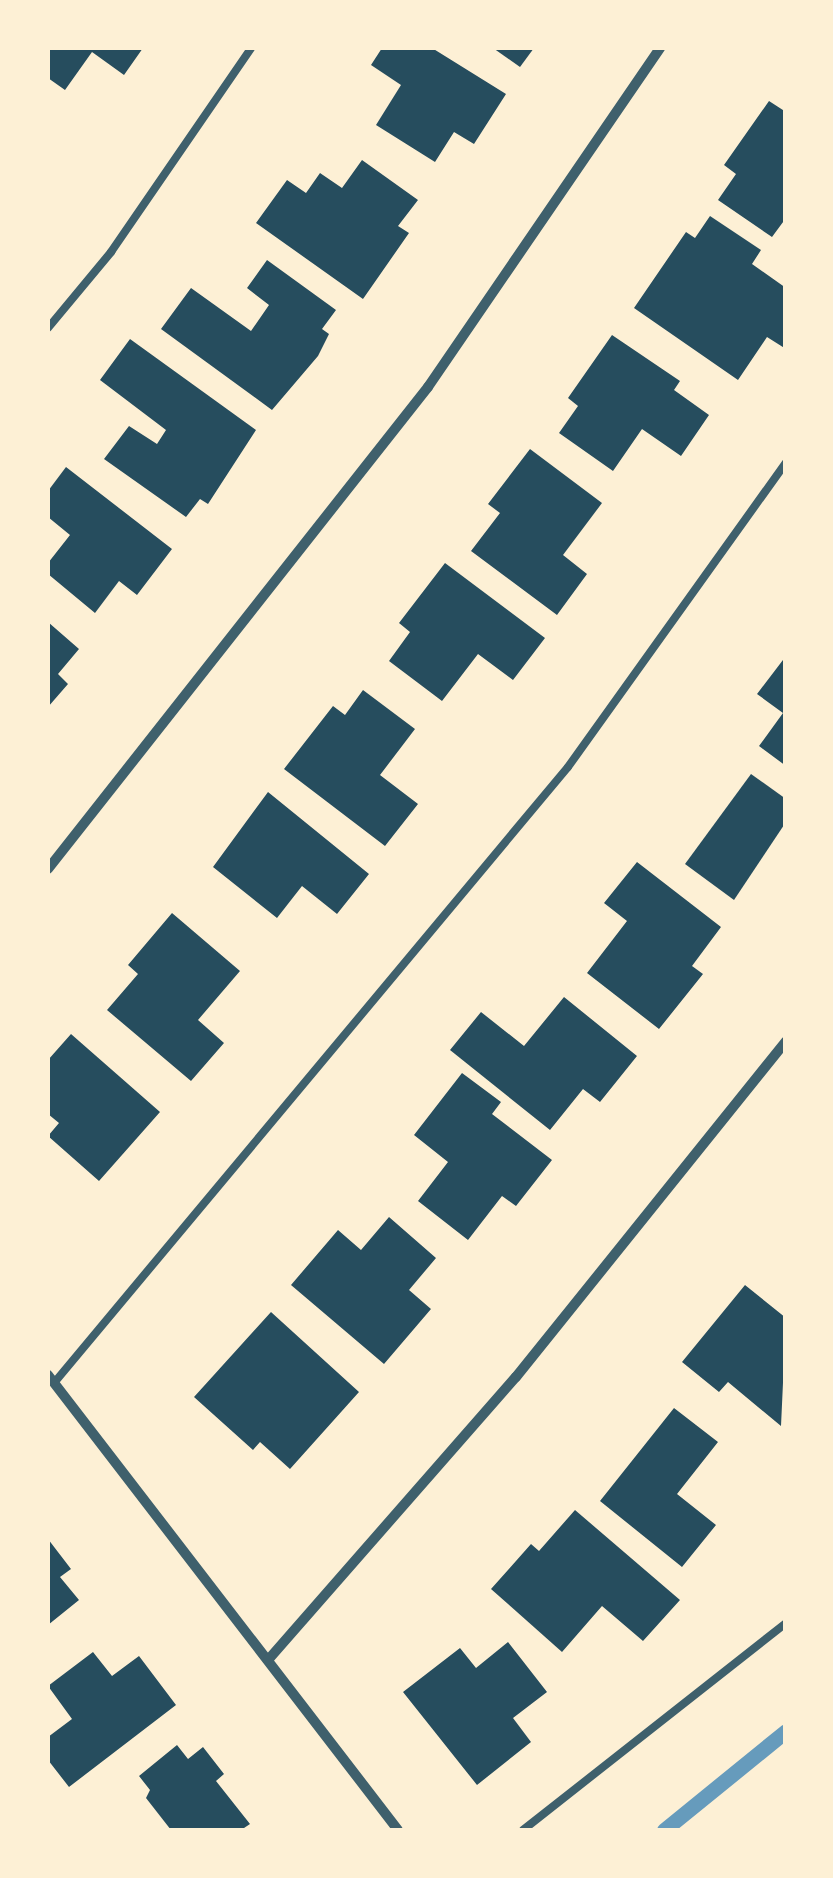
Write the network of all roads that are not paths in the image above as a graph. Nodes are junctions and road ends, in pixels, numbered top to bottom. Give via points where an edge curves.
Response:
1 (251, 48) edge
2 (660, 48) edge
3 (48, 328) edge
4 (786, 462) edge
5 (48, 868) edge
6 (786, 1041) edge
7 (51, 1379) edge
8 (786, 1623) edge
9 (268, 1660) junction
10 (398, 1830) edge
11 (523, 1830) edge

1 - 3 lane via 111,252
2 - 5 street via 428,387
4 - 7 lane via 568,767
6 - 9 street via 516,1378
7 - 9 street
8 - 11 lane
9 - 10 street

